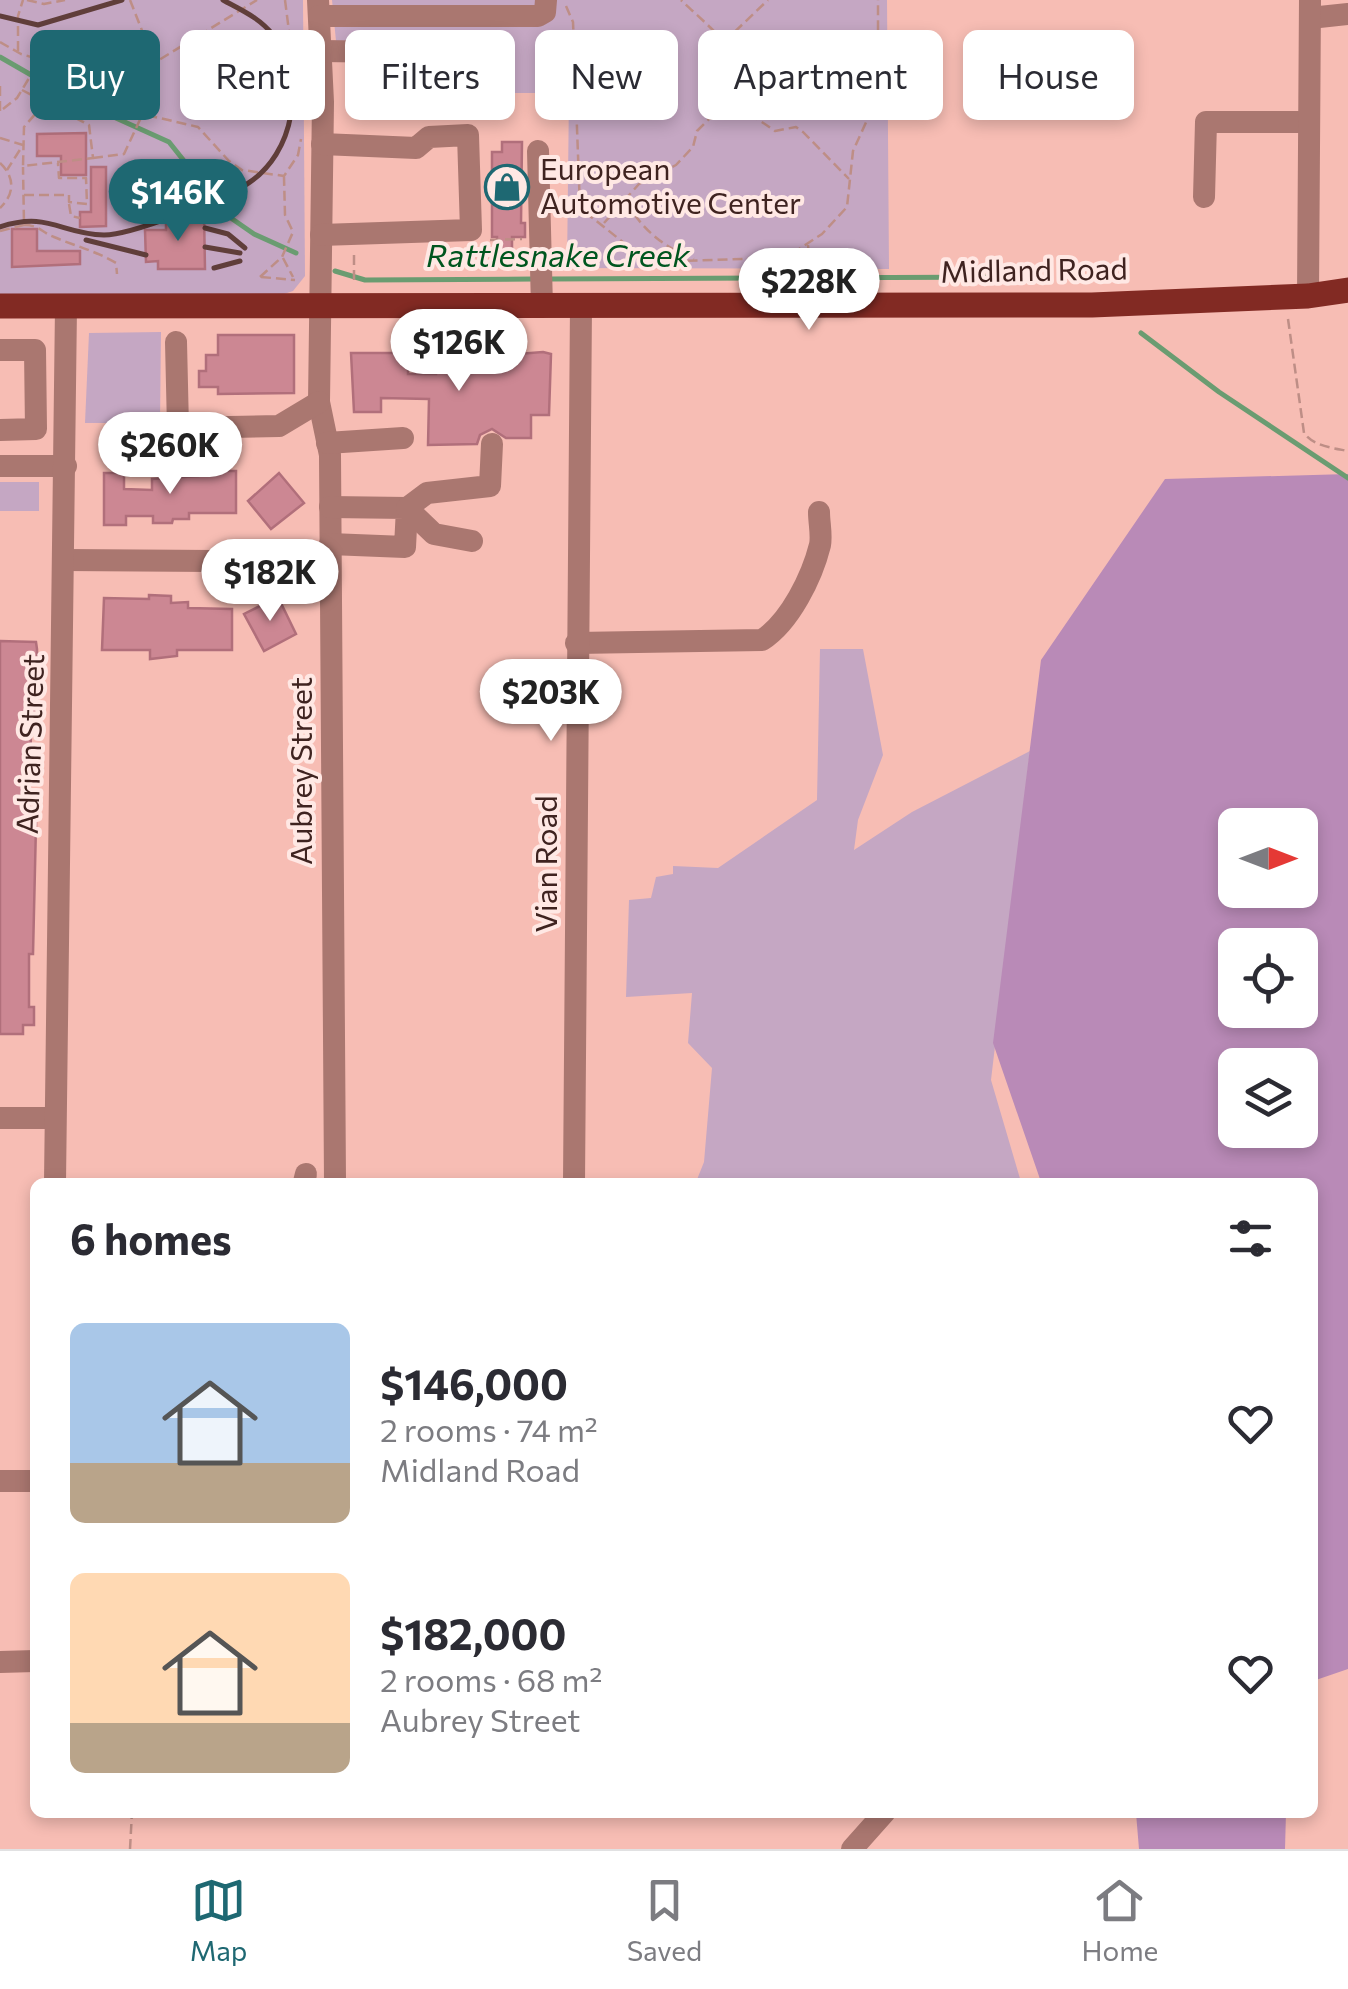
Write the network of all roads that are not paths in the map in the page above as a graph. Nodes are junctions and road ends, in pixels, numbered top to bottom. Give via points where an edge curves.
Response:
1 (546, 0) edge
2 (318, 8) edge
3 (402, 8) edge
4 (1310, 9) edge
5 (1348, 14) edge
6 (321, 120) edge
7 (1309, 122) junction
8 (322, 144) junction
9 (538, 151) dead end
10 (1204, 197) dead end
11 (321, 235) junction
12 (1348, 290) edge
13 (542, 297) junction
14 (1298, 297) junction
15 (0, 306) edge
16 (581, 306) junction
17 (66, 307) junction
18 (318, 308) junction
19 (176, 342) dead end
20 (0, 350) edge
21 (318, 402) junction
22 (36, 403) junction
23 (66, 403) junction
24 (0, 430) edge
25 (403, 438) dead end
26 (327, 442) junction
27 (492, 444) dead end
28 (0, 466) edge
29 (66, 466) junction
30 (330, 507) junction
31 (407, 508) junction
32 (819, 512) dead end
33 (472, 540) dead end
34 (330, 544) junction
35 (65, 560) junction
36 (212, 560) dead end
37 (576, 642) junction
38 (0, 1118) edge
39 (54, 1118) junction
40 (58, 1178) edge
41 (335, 1178) edge
42 (574, 1178) edge
43 (0, 1481) edge
44 (30, 1482) edge
45 (30, 1661) edge
46 (0, 1662) edge
47 (880, 1818) edge
48 (852, 1849) edge

1 - 3 street via 538,16
2 - 3 street
4 - 5 street
4 - 7 street
6 - 8 street, Aubrey Street
7 - 10 street via 1206,122
7 - 14 street
8 - 11 street, Aubrey Street
8 - 11 street via 416,148 429,137 468,136 472,230
9 - 13 street
11 - 18 street, Aubrey Street
12 - 14 main road, Midland Road
13 - 16 main road, Midland Road
13 - 18 main road, Midland Road
14 - 16 main road, Midland Road via 1092,305
15 - 17 main road, Midland Road
16 - 37 street, Vian Road
17 - 18 main road, Midland Road
17 - 23 street, Adrian Street
18 - 21 street, Aubrey Street
19 - 21 street via 178,428 279,426
20 - 22 street via 35,350
21 - 26 street, Aubrey Street
22 - 23 street
22 - 24 street via 36,429
23 - 29 street, Adrian Street
25 - 26 street
26 - 30 street, Aubrey Street
27 - 31 street via 490,486 427,493
28 - 29 street
29 - 35 street, Adrian Street
30 - 31 street
30 - 34 street, Aubrey Street
31 - 33 street via 434,534
31 - 34 street via 405,546
32 - 37 street via 821,542 800,594 762,640
34 - 41 street, Aubrey Street
35 - 36 street
35 - 39 street, Adrian Street
37 - 42 street, Vian Road
38 - 39 street
39 - 40 street, Adrian Street
43 - 44 street
45 - 46 street
47 - 48 street

